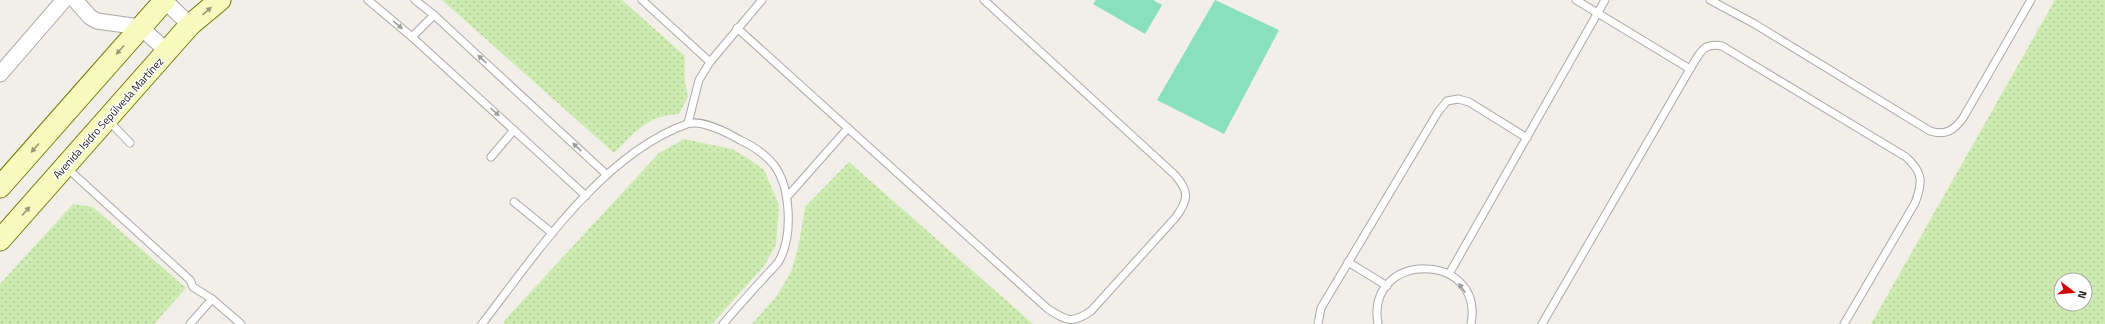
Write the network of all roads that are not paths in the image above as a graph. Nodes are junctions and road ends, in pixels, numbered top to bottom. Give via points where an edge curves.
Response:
1 (64, 0) edge
2 (75, 0) edge
3 (164, 0) edge
4 (220, 0) edge
5 (368, 0) edge
6 (415, 0) edge
7 (642, 0) edge
8 (762, 0) edge
9 (984, 0) edge
10 (1576, 0) edge
11 (1606, 0) edge
12 (1710, 0) edge
13 (2031, 0) edge
14 (1598, 14) junction
15 (434, 15) junction
16 (190, 25) junction
17 (140, 27) junction
18 (737, 28) junction
19 (412, 37) junction
20 (168, 51) junction
21 (710, 62) junction
22 (1690, 69) junction
23 (1, 72) edge
24 (108, 120) junction
25 (688, 123) junction
26 (848, 128) junction
27 (514, 130) junction
28 (1527, 138) junction
29 (130, 143) dead end
30 (491, 156) dead end
31 (65, 167) junction
32 (606, 174) junction
33 (0, 187) edge
34 (586, 196) junction
35 (787, 197) junction
36 (514, 202) dead end
37 (552, 233) junction
38 (0, 240) edge
39 (1348, 262) junction
40 (1449, 274) junction
41 (1387, 286) junction
42 (212, 299) junction
43 (190, 324) edge
44 (241, 324) edge
45 (482, 324) edge
46 (723, 324) edge
47 (1318, 324) edge
48 (1378, 324) edge
49 (1470, 324) edge
50 (1542, 324) edge
51 (1844, 324) edge

1 - 23 street
2 - 17 street via 90,17 97,20
3 - 16 street
3 - 17 main road
16 -> 4 main road, Avenida Isidro Sepúlveda Martínez
5 -> 19 lane
6 - 15 lane
7 - 21 lane
8 - 18 lane
9 - 26 lane via 1175,175 1183,184 1187,195 1184,207 1176,217 1091,311 1079,319 1069,320 1048,309
10 - 14 lane
11 - 14 lane
12 - 13 lane via 1939,134 1955,128 1963,118
14 - 22 lane
14 - 28 lane
15 - 19 lane
32 -> 15 lane
16 - 20 main road, Avenida Isidro Sepúlveda Martínez
17 - 20 street
17 -> 33 main road
18 - 21 lane
18 - 26 lane
19 -> 27 lane
20 - 24 main road, Avenida Isidro Sepúlveda Martínez
21 - 25 lane via 699,80
22 - 50 lane
22 - 51 lane via 1704,49 1712,44 1722,46 1906,157 1916,166 1920,177 1920,190 1915,203
24 - 29 lane
24 - 31 main road, Avenida Isidro Sepúlveda Martínez
25 - 32 lane via 642,147
25 - 35 lane via 718,128 757,148 774,165
26 - 35 lane
27 - 30 lane
27 - 34 lane
28 - 39 lane via 1469,102 1458,99 1447,101
28 - 40 lane
38 -> 31 main road, Avenida Isidro Sepúlveda Martínez
31 - 42 lane via 190,280 194,287
32 - 34 lane
34 - 37 lane
35 - 46 lane via 789,222 779,261
36 - 37 lane
37 - 45 lane
39 - 41 lane
39 - 47 lane via 1321,308
40 - 41 lane via 1433,268 1416,268 1400,274
49 -> 40 lane via 1470,299 1461,285
41 - 48 lane via 1379,300
42 - 43 lane
42 - 44 lane

